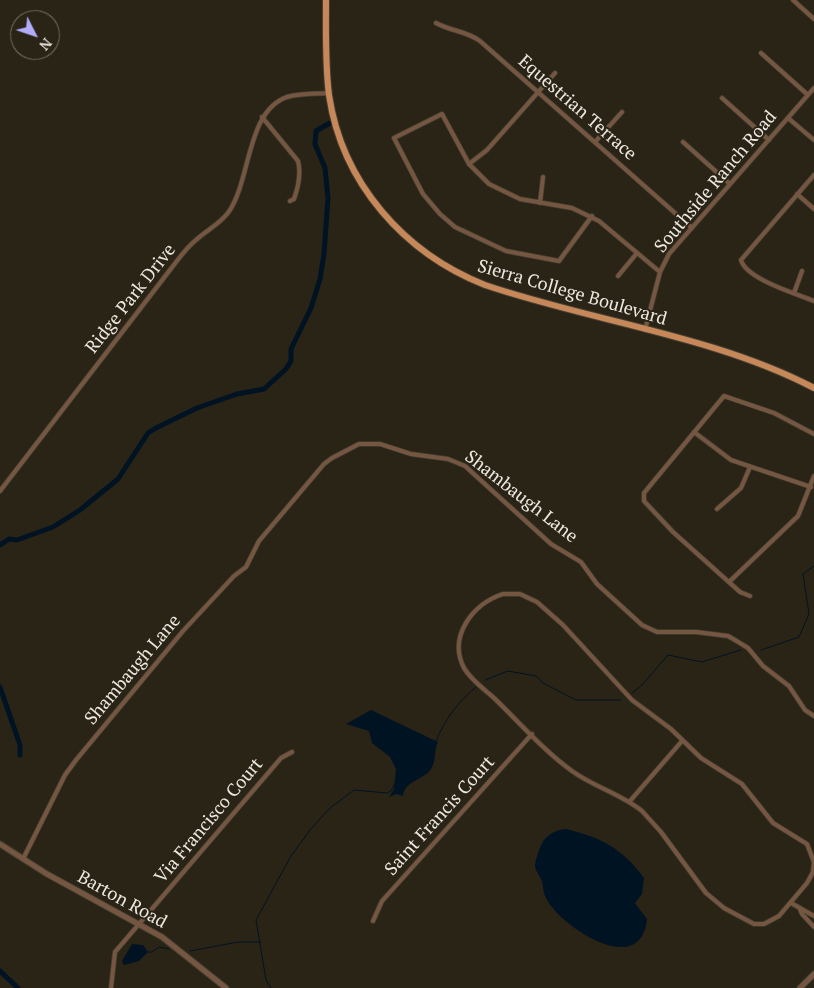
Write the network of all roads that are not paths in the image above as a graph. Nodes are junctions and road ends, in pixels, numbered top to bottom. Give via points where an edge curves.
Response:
1 (326, 0) edge
2 (793, 0) edge
3 (814, 19) edge
4 (436, 22) dead end
5 (762, 53) dead end
6 (555, 73) dead end
7 (814, 88) edge
8 (538, 92) junction
9 (329, 93) junction
10 (808, 95) junction
11 (722, 98) dead end
12 (622, 112) dead end
13 (262, 117) junction
14 (788, 118) junction
15 (769, 140) junction
16 (814, 140) edge
17 (595, 142) junction
18 (683, 142) dead end
19 (468, 164) junction
20 (814, 175) edge
21 (543, 177) dead end
22 (730, 184) junction
23 (797, 194) junction
24 (290, 201) dead end
25 (540, 203) junction
26 (814, 208) edge
27 (592, 216) junction
28 (692, 228) junction
29 (637, 253) junction
30 (802, 271) dead end
31 (660, 272) junction
32 (618, 276) dead end
33 (794, 292) junction
34 (814, 301) edge
35 (645, 330) junction
36 (814, 388) edge
37 (694, 432) junction
38 (814, 434) edge
39 (750, 467) junction
40 (814, 476) edge
41 (810, 487) junction
42 (0, 491) edge
43 (717, 509) dead end
44 (729, 582) junction
45 (750, 596) dead end
46 (814, 716) edge
47 (532, 734) junction
48 (682, 741) junction
49 (292, 752) dead end
50 (630, 802) junction
51 (0, 844) edge
52 (23, 859) junction
53 (791, 903) junction
54 (800, 909) junction
55 (814, 916) edge
56 (373, 921) dead end
57 (139, 924) junction
58 (813, 925) edge
59 (814, 974) edge
60 (111, 988) edge
61 (226, 988) edge
62 (800, 988) edge

1 - 9 main road, Sierra College Boulevard
2 - 3 street
4 - 8 street, Equestrian Terrace via 474,37
5 - 10 street
6 - 8 street
7 - 10 street, Southside Ranch Road
8 - 17 street, Equestrian Terrace
8 - 19 street via 488,150
9 - 13 street via 286,97 270,107
9 - 35 main road, Sierra College Boulevard via 338,134 361,182 388,220 419,249 451,270 485,285
10 - 14 street, Southside Ranch Road
11 - 15 street
12 - 17 street
13 - 24 street via 298,161 297,185 294,199
13 - 42 street, Ridge Park Drive via 244,181 231,209 173,266
14 - 15 street, Southside Ranch Road
14 - 16 street
15 - 22 street, Southside Ranch Road
17 - 28 street, Equestrian Terrace
18 - 22 street
19 - 25 street via 480,177 500,190
19 - 27 street via 442,114 394,138 414,179 433,206 460,229 500,248 559,261
20 - 23 street
21 - 25 street
22 - 28 street, Southside Ranch Road
23 - 26 street
23 - 33 street via 741,260 758,277
25 - 27 street via 572,208
27 - 29 street
28 - 31 street, Southside Ranch Road via 669,254
29 - 31 street
29 - 32 street
30 - 33 street
31 - 35 street, Southside Ranch Road
33 - 34 street
35 - 36 main road, Sierra College Boulevard via 750,360
37 - 38 street via 720,398 728,396
37 - 39 street via 725,456
37 - 44 street via 643,497 670,529
39 - 41 street
39 - 43 street via 740,488
40 - 41 street
41 - 44 street via 793,521
44 - 45 street
46 - 52 street, Shambaugh Lane via 805,710 789,686 763,666 748,648 728,636 657,632 642,625 597,584 581,562 552,544 465,466 448,459 411,454 380,444 359,444 324,464 259,541 246,567 178,637 76,760 65,775
47 - 48 street via 469,676 458,643 462,629 473,614 493,597 503,594 525,596 537,602 623,692
47 - 50 street via 573,771
47 - 56 street, Saint Francis Court via 382,901
48 - 50 street
48 - 53 street via 701,758 742,784 773,823 807,844 814,862 813,872
49 - 57 street, Via Francisco Court via 281,758
50 - 53 street via 661,832 706,894 724,908 754,924 764,924 779,916
51 - 52 street, Barton Road
52 - 57 street, Barton Road
53 - 54 street
54 - 55 street
54 - 58 street
57 - 60 street, Via Francisco Court via 115,952
57 - 61 street, Barton Road via 162,937
59 - 62 street

